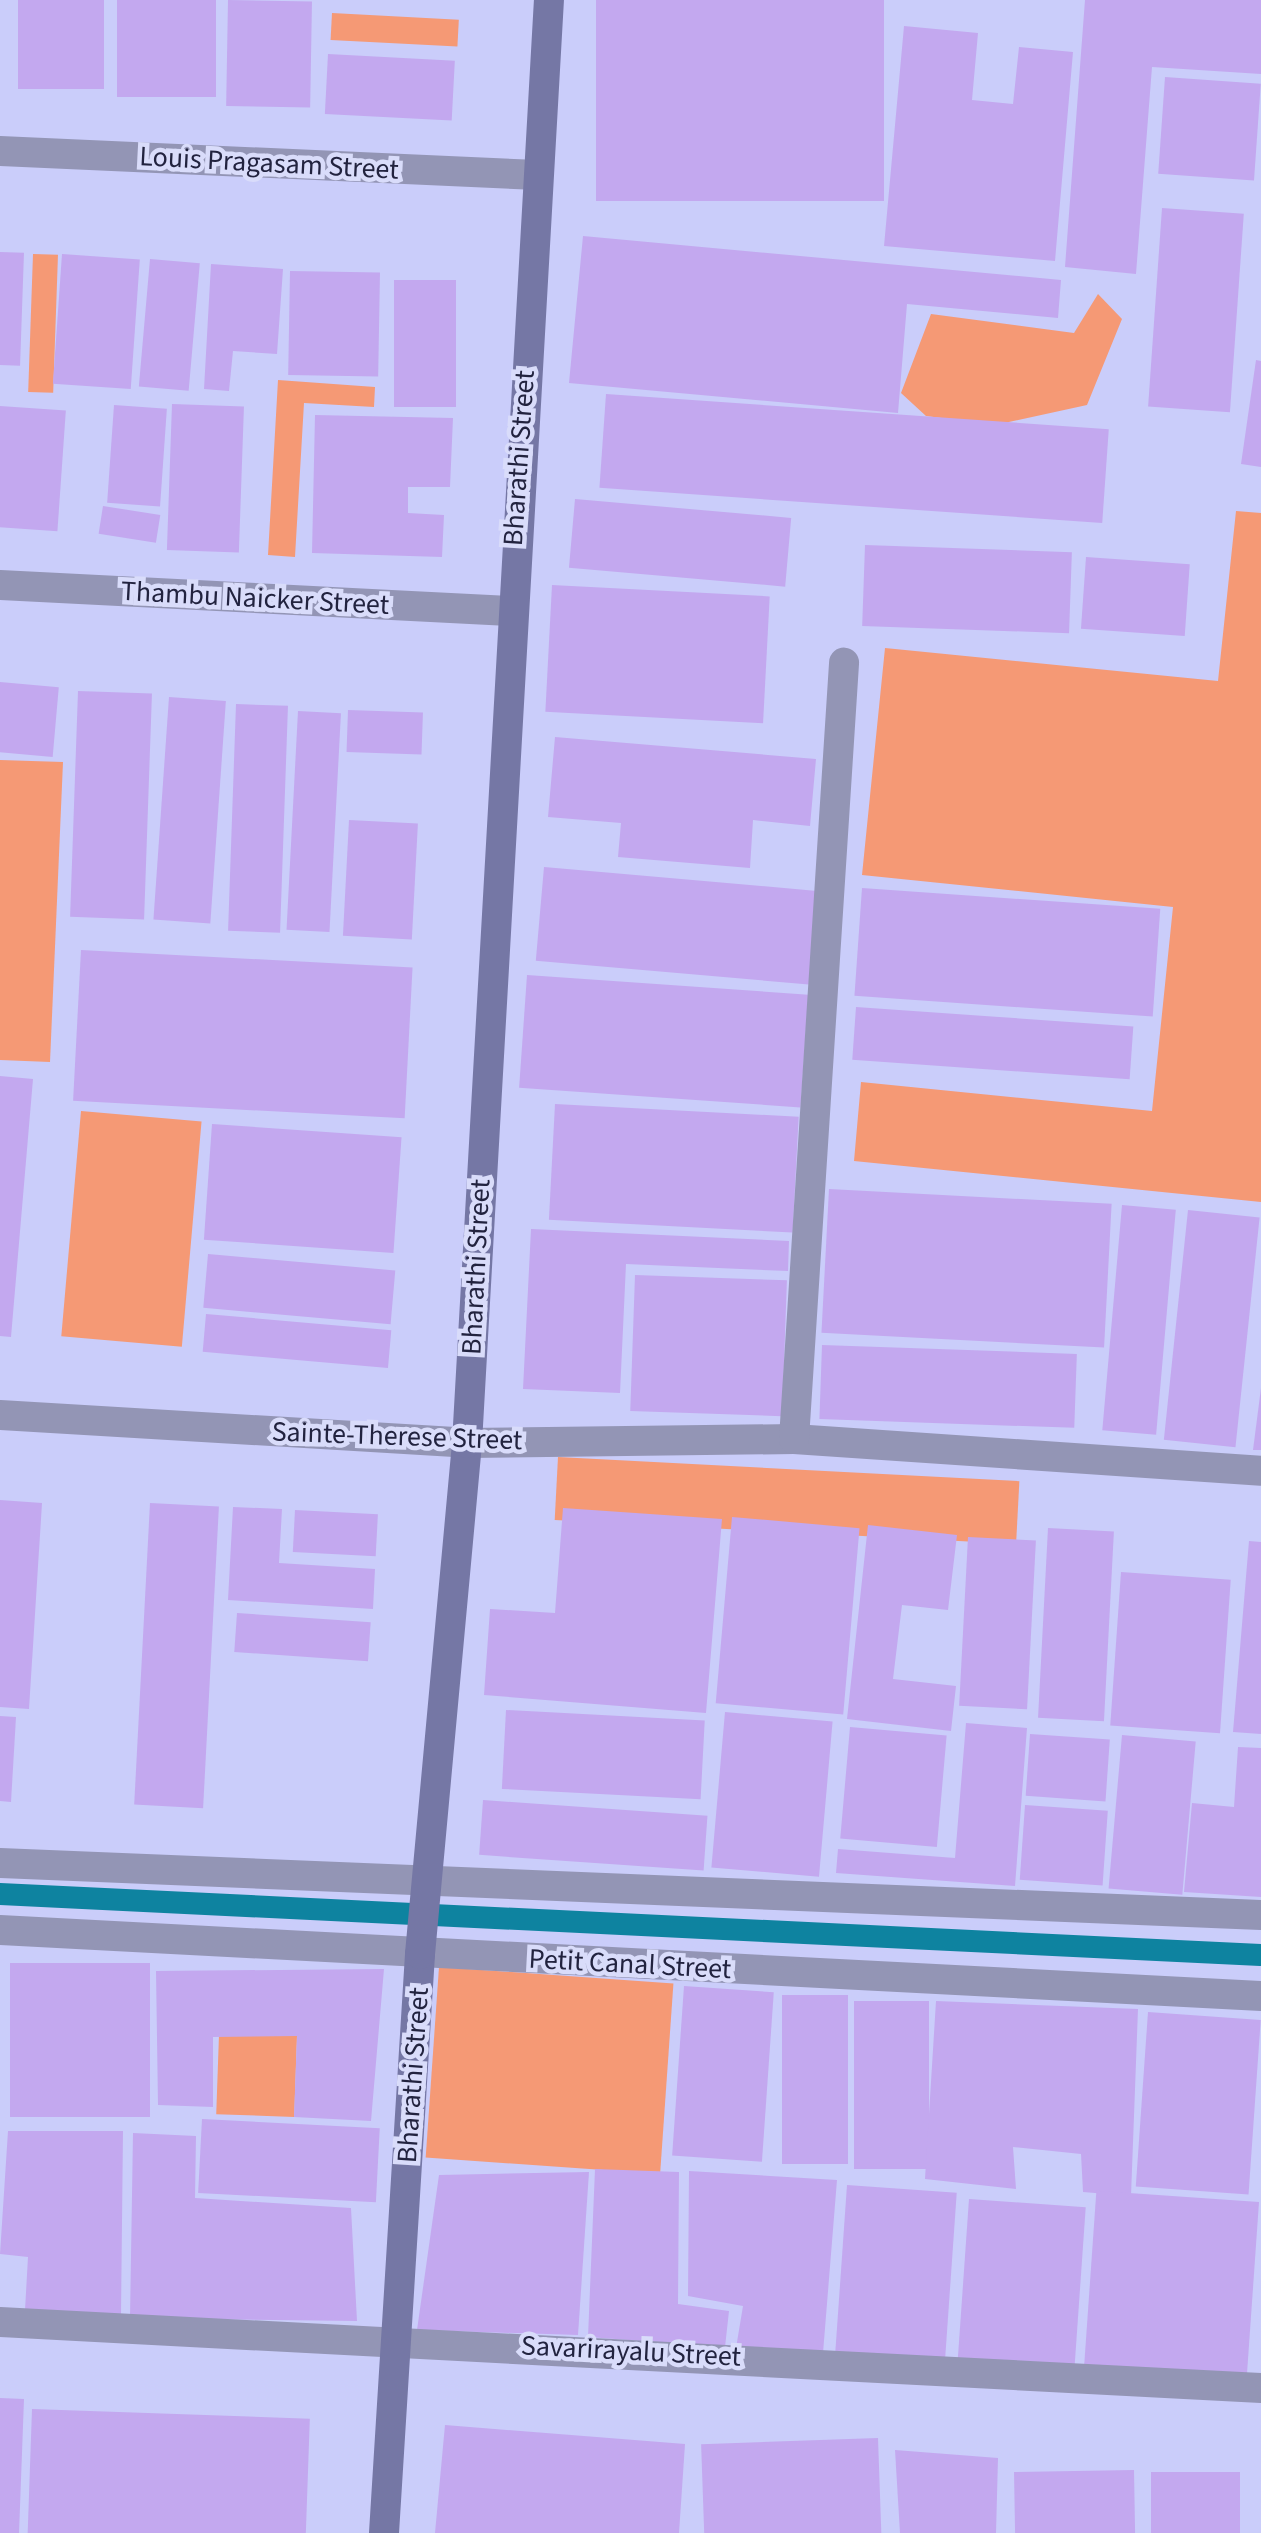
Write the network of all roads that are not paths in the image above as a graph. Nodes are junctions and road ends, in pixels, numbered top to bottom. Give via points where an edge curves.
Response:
1 (549, 0) edge
2 (0, 150) edge
3 (538, 175) junction
4 (0, 584) edge
5 (509, 611) junction
6 (844, 663) dead end
7 (0, 1415) edge
8 (794, 1439) junction
9 (467, 1443) junction
10 (1261, 1471) edge
11 (0, 1863) edge
12 (428, 1886) junction
13 (1261, 1915) edge
14 (0, 1930) edge
15 (420, 1948) junction
16 (1261, 1996) edge
17 (0, 2322) edge
18 (396, 2337) junction
19 (1261, 2388) edge
20 (384, 2533) edge

1 - 3 street, Bharathi Street
2 - 3 street, Louis Pragasam Street
3 - 5 street, Bharathi Street
4 - 5 street, Thambu Naicker Street
5 - 9 street, Bharathi Street
6 - 8 street
7 - 9 street, Sainte-Therese Street
8 - 9 street, Sainte-Therese Street
8 - 10 street, Sainte-Therese Street
9 - 12 street, Bharathi Street
11 - 12 street
12 - 13 street
12 - 15 street, Bharathi Street
14 - 15 street, Petit Canal Street
15 - 16 street, Petit Canal Street
15 - 18 street, Bharathi Street
17 - 18 street, Savarirayalu Street
18 - 19 street, Savarirayalu Street
18 - 20 street, Bharathi Street

